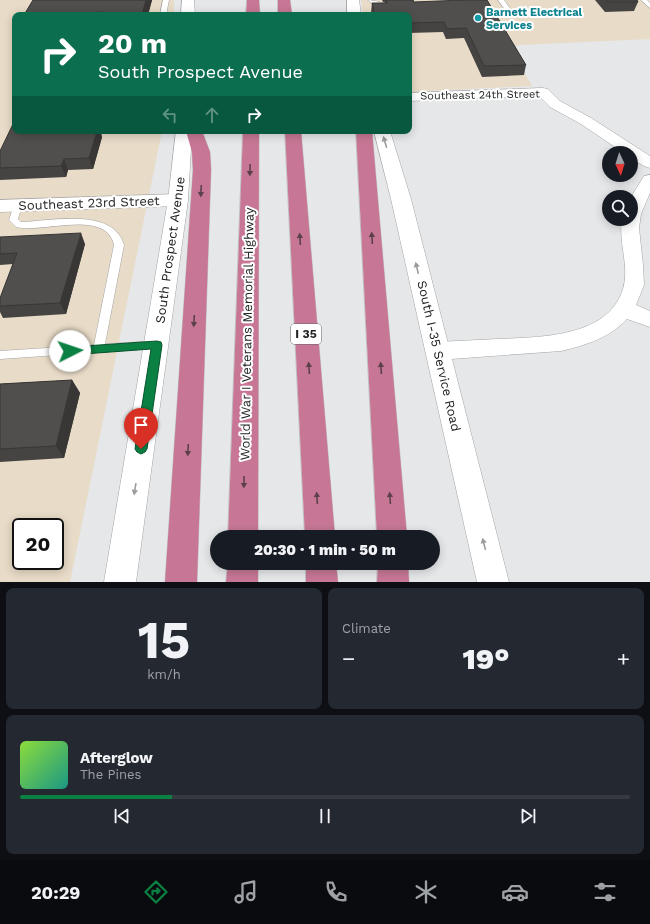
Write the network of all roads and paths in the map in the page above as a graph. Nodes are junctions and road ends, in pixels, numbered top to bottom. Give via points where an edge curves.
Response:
1 (166, 0) edge
2 (188, 0) edge
3 (253, 0) edge
4 (284, 0) edge
5 (352, 0) edge
6 (371, 0) edge
7 (502, 0) edge
8 (644, 0) edge
9 (396, 6) edge
10 (650, 6) edge
11 (164, 12) edge
12 (188, 12) edge
13 (253, 12) edge
14 (286, 12) edge
15 (354, 12) edge
16 (511, 14) dead end
17 (412, 97) edge
18 (184, 134) edge
19 (195, 134) edge
20 (251, 134) edge
21 (293, 134) edge
22 (364, 134) edge
23 (383, 134) edge
24 (650, 164) edge
25 (650, 180) edge
26 (178, 200) junction
27 (18, 205) junction
28 (0, 206) edge
29 (624, 309) junction
30 (650, 319) edge
31 (157, 345) junction
32 (99, 349) junction
33 (437, 351) junction
34 (0, 356) edge
35 (243, 530) edge
36 (320, 530) edge
37 (392, 530) edge
38 (243, 570) edge
39 (321, 570) edge
40 (393, 570) edge
41 (120, 582) edge
42 (181, 582) edge
43 (242, 582) edge
44 (322, 582) edge
45 (393, 582) edge
46 (493, 582) edge

1 - 11 lane
2 - 12 main road
3 - 13 highway
4 - 14 highway
5 - 15 main road
6 - 9 lane via 381,6
7 - 16 lane
8 - 10 lane
17 - 24 street, Southeast 24th Street via 543,92 555,104 586,121
18 - 26 main road, South Prospect Avenue
19 -> 42 highway via 201,152 202,170
20 -> 35 highway, World War I Veterans Memorial Highway
36 -> 21 highway, I 35
37 -> 22 highway
33 -> 23 main road, South I-35 Service Road
25 - 29 street via 640,194 632,213 629,235 634,267 634,289
26 - 27 street, Southeast 23rd Street
26 - 31 main road, South Prospect Avenue
27 - 28 street, Southeast 23rd Street
27 - 32 lane via 13,220 19,224 90,223 106,227 116,235 119,245
29 - 30 street
29 - 33 street via 608,324 587,336 550,345
31 - 32 lane
31 -> 41 main road, South Prospect Avenue
32 - 34 lane
46 -> 33 main road, South I-35 Service Road
38 - 43 highway
39 - 44 highway
40 - 45 highway

